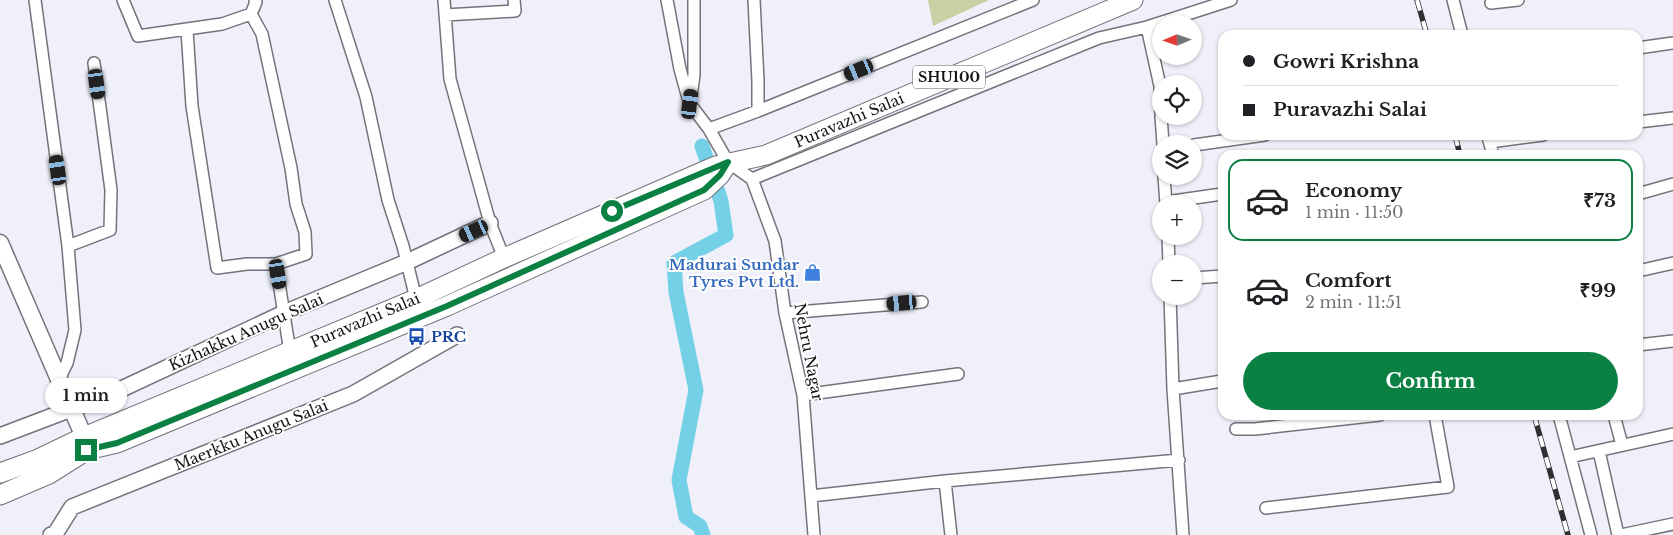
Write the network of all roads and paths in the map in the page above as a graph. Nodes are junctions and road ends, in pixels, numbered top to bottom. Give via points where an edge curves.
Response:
1 (35, 0) edge
2 (123, 0) edge
3 (255, 0) edge
4 (335, 0) edge
5 (444, 0) edge
6 (514, 0) edge
7 (667, 0) edge
8 (694, 0) edge
9 (754, 0) edge
10 (1033, 0) edge
11 (1133, 0) edge
12 (1231, 0) edge
13 (1454, 0) edge
14 (1518, 0) edge
15 (1491, 3) dead end
16 (251, 14) junction
17 (445, 15) junction
18 (1147, 27) junction
19 (187, 30) junction
20 (1461, 30) edge
21 (1673, 43) edge
22 (1643, 47) edge
23 (94, 63) dead end
24 (1158, 75) edge
25 (690, 104) junction
26 (758, 111) junction
27 (1673, 118) edge
28 (1643, 121) edge
29 (709, 129) junction
30 (1229, 140) edge
31 (1202, 144) edge
32 (714, 173) junction
33 (752, 179) junction
34 (1673, 184) edge
35 (1643, 193) edge
36 (1218, 195) edge
37 (1202, 197) edge
38 (490, 223) junction
39 (0, 243) edge
40 (68, 246) junction
41 (504, 258) junction
42 (406, 262) junction
43 (1673, 263) edge
44 (276, 264) junction
45 (1643, 270) edge
46 (1218, 276) edge
47 (1202, 277) edge
48 (416, 299) junction
49 (922, 302) dead end
50 (1170, 305) edge
51 (284, 313) junction
52 (785, 313) junction
53 (457, 335) dead end
54 (1673, 341) edge
55 (1643, 344) edge
56 (290, 352) junction
57 (958, 374) dead end
58 (59, 380) junction
59 (1218, 382) edge
60 (1174, 389) junction
61 (803, 394) junction
62 (72, 409) junction
63 (1335, 420) edge
64 (1436, 420) edge
65 (1560, 420) edge
66 (1615, 420) edge
67 (1236, 430) dead end
68 (1673, 434) edge
69 (0, 436) edge
70 (85, 443) junction
71 (1622, 445) junction
72 (1599, 451) junction
73 (1570, 457) junction
74 (1179, 460) junction
75 (0, 474) edge
76 (945, 481) junction
77 (0, 495) edge
78 (811, 496) junction
79 (1266, 508) dead end
80 (1673, 524) edge
81 (51, 535) edge
82 (814, 535) edge
83 (951, 535) edge
84 (1183, 535) edge
85 (1591, 535) edge
86 (1620, 535) edge

1 - 40 street
2 - 19 street via 138,36
3 - 16 street
4 - 42 street via 366,98 388,200
5 - 17 street
6 - 17 street via 515,11
7 - 25 street
8 - 25 street via 694,75
9 - 26 street
10 - 26 street
11 - 32 main road, Puravazhi Salai / SHU100 via 766,155
12 - 18 street
13 - 20 street
14 - 15 street
16 - 19 street via 222,24
16 - 44 street via 262,34 296,204 305,232 306,254
17 - 38 street via 450,78
18 - 24 street
18 - 33 street via 1099,38
19 - 44 street via 192,106 217,268
21 - 22 street
23 - 40 street via 111,190 110,230
25 - 29 street
26 - 29 street
27 - 28 street
29 - 32 street
30 - 31 street
32 - 33 street
32 - 41 main road, Puravazhi Salai / SHU100
32 - 70 main road, Puravazhi Salai / SHU100 via 447,306 117,443
33 - 52 street, Nehru Nagar via 775,241
34 - 35 street
36 - 37 street
38 - 41 street
38 - 42 street, Kizhakku Anugu Salai
39 - 58 main road
40 - 58 street via 75,330
41 - 48 main road, Puravazhi Salai / SHU100
42 - 48 street
42 - 51 street, Kizhakku Anugu Salai
43 - 45 street
44 - 51 street
46 - 47 street
48 - 56 main road, Puravazhi Salai / SHU100
49 - 52 street
50 - 60 street
51 - 56 street
51 - 62 street, Kizhakku Anugu Salai
52 - 61 street, Nehru Nagar
53 - 81 street, Maerkku Anugu Salai via 353,394 72,507 55,534
54 - 55 street
56 - 70 main road, Puravazhi Salai / SHU100
57 - 61 street
58 - 62 main road
59 - 60 street
60 - 74 street
61 - 78 street, Nehru Nagar
62 - 69 street, Kizhakku Anugu Salai
62 - 70 main road
63 - 67 street
64 - 79 street via 1448,487
65 - 73 street
66 - 71 street
68 - 71 street
70 - 75 main road, Puravazhi Salai / SHU100
70 - 77 main road, Puravazhi Salai / SHU100 via 49,474
71 - 72 street
72 - 73 street
72 - 86 street
73 - 85 street
74 - 76 street
74 - 84 street
76 - 78 street
76 - 83 street
78 - 82 street, Nehru Nagar
80 - 86 street

